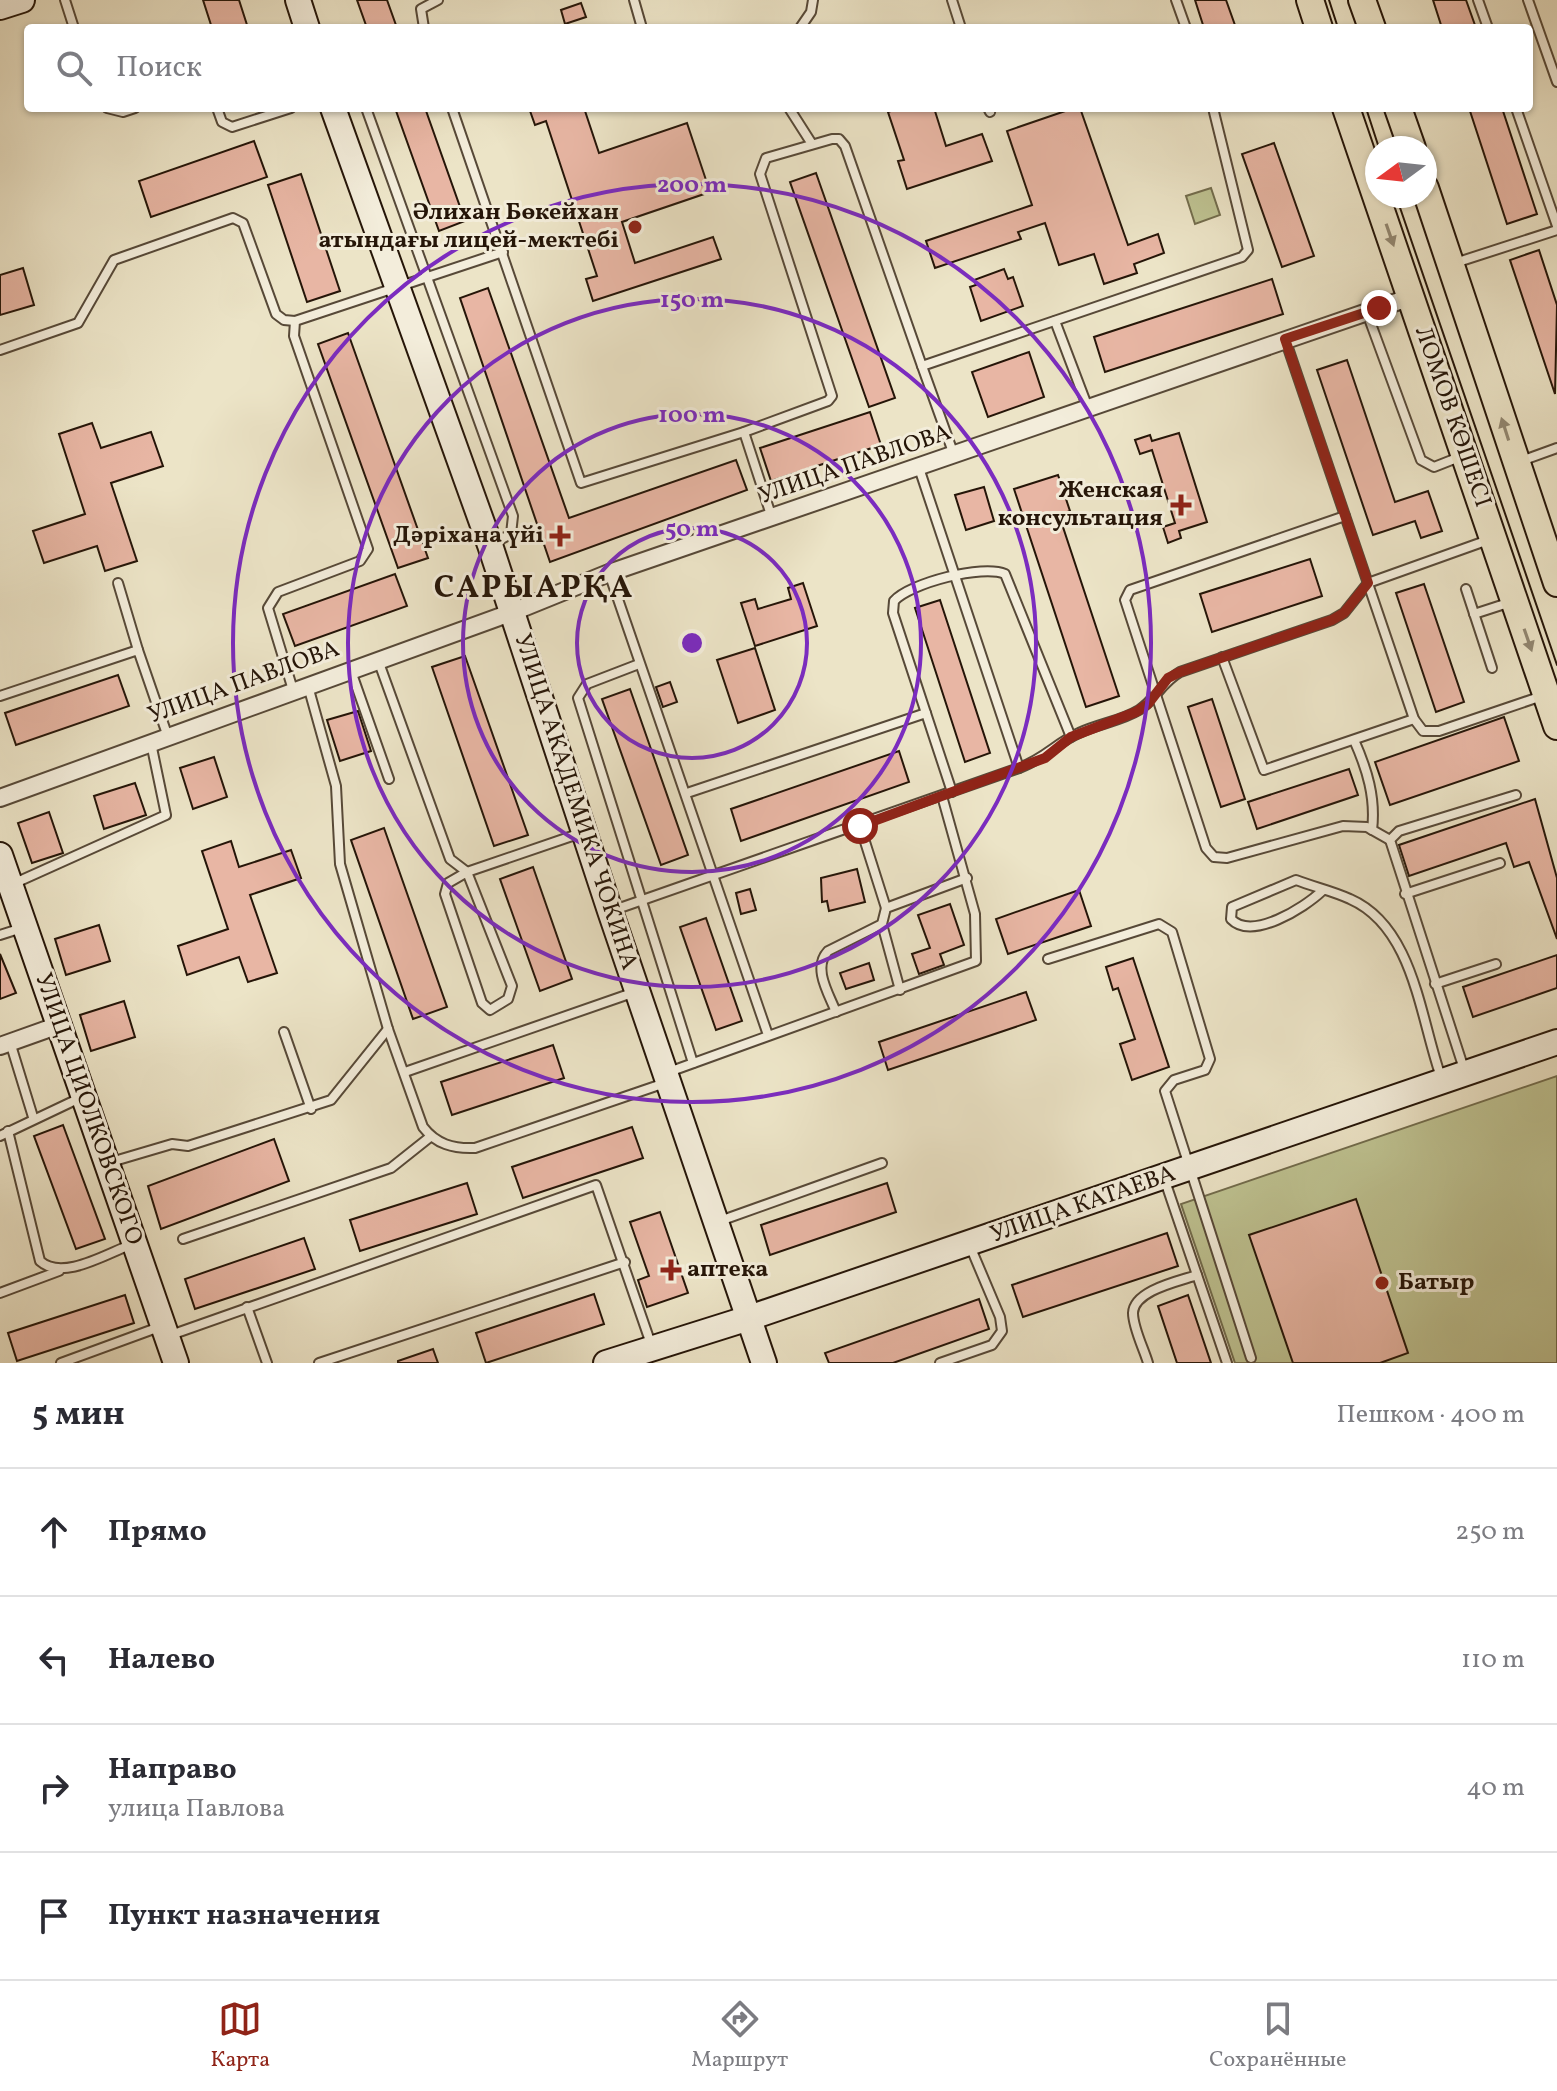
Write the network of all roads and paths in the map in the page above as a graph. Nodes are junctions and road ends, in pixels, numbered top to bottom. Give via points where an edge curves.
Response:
1 (22, 0) edge
2 (65, 0) edge
3 (298, 0) edge
4 (438, 0) edge
5 (634, 0) edge
6 (813, 0) edge
7 (952, 0) edge
8 (1176, 0) edge
9 (1310, 0) edge
10 (1362, 0) edge
11 (1478, 0) edge
12 (1528, 0) edge
13 (0, 7) edge
14 (73, 24) edge
15 (306, 24) edge
16 (423, 24) edge
17 (641, 24) edge
18 (803, 24) edge
19 (960, 24) edge
20 (1185, 24) edge
21 (1318, 24) edge
22 (1371, 24) edge
23 (1487, 24) edge
24 (1557, 82) edge
25 (218, 112) edge
26 (279, 112) edge
27 (334, 112) edge
28 (367, 112) edge
29 (453, 112) edge
30 (792, 112) edge
31 (1214, 112) edge
32 (1347, 112) edge
33 (1399, 112) edge
34 (1517, 112) edge
35 (1408, 136) edge
36 (812, 144) junction
37 (1432, 208) edge
38 (1557, 228) edge
39 (503, 252) junction
40 (1450, 264) junction
41 (427, 277) junction
42 (396, 289) junction
43 (1411, 297) junction
44 (1367, 312) junction
45 (295, 321) junction
46 (1055, 321) junction
47 (1285, 339) junction
48 (0, 350) edge
49 (922, 366) junction
50 (1088, 409) junction
51 (744, 432) junction
52 (1557, 448) edge
53 (1464, 455) junction
54 (954, 456) junction
55 (1516, 463) junction
56 (919, 468) junction
57 (1345, 516) junction
58 (772, 519) junction
59 (1493, 538) junction
60 (490, 545) junction
61 (609, 573) junction
62 (954, 575) junction
63 (118, 583) dead end
64 (1368, 583) junction
65 (1557, 583) edge
66 (1466, 589) dead end
67 (1514, 601) junction
68 (513, 612) junction
69 (1474, 614) junction
70 (138, 650) junction
71 (1222, 657) junction
72 (378, 659) junction
73 (639, 664) junction
74 (1492, 668) dead end
75 (351, 669) junction
76 (300, 688) junction
77 (1156, 692) junction
78 (1546, 695) junction
79 (0, 696) edge
80 (926, 713) junction
81 (1414, 719) junction
82 (1557, 726) edge
83 (168, 737) junction
84 (1071, 737) junction
85 (1354, 740) junction
86 (151, 743) junction
87 (1019, 768) junction
88 (389, 779) dead end
89 (952, 792) junction
90 (687, 793) junction
91 (1516, 795) dead end
92 (942, 796) junction
93 (0, 798) edge
94 (860, 826) junction
95 (1372, 830) junction
96 (584, 832) junction
97 (1390, 840) junction
98 (1500, 863) dead end
99 (3, 866) edge
100 (467, 872) junction
101 (714, 875) junction
102 (967, 878) junction
103 (1322, 891) junction
104 (1405, 894) junction
105 (640, 900) junction
106 (886, 908) junction
107 (610, 911) junction
108 (882, 924) junction
109 (25, 927) junction
110 (0, 935) edge
111 (1048, 959) dead end
112 (1496, 964) dead end
113 (1435, 984) junction
114 (900, 990) junction
115 (637, 991) junction
116 (836, 1012) junction
117 (59, 1025) junction
118 (388, 1029) junction
119 (284, 1032) dead end
120 (768, 1035) junction
121 (1557, 1042) edge
122 (5, 1044) edge
123 (693, 1063) junction
124 (405, 1072) junction
125 (1466, 1074) junction
126 (667, 1077) junction
127 (1442, 1082) junction
128 (83, 1096) junction
129 (311, 1109) junction
130 (33, 1117) junction
131 (4, 1134) edge
132 (430, 1137) junction
133 (106, 1163) junction
134 (882, 1163) dead end
135 (1190, 1168) junction
136 (1164, 1178) junction
137 (716, 1223) junction
138 (183, 1239) dead end
139 (135, 1243) junction
140 (970, 1244) junction
141 (625, 1262) junction
142 (60, 1270) junction
143 (1197, 1275) junction
144 (0, 1293) edge
145 (247, 1307) junction
146 (749, 1318) junction
147 (165, 1331) junction
148 (652, 1349) junction
149 (88, 1353) junction
150 (1251, 1358) dead end
151 (61, 1363) edge
152 (91, 1363) edge
153 (176, 1363) edge
154 (267, 1363) edge
155 (319, 1363) edge
156 (606, 1363) edge
157 (764, 1363) edge
158 (940, 1363) edge
159 (1148, 1363) edge
160 (1227, 1363) edge

1 - 13 street
2 - 14 lane
3 - 15 street
4 - 16 lane via 421,9
5 - 17 lane
6 - 18 lane
7 - 19 lane
8 - 20 lane
9 - 21 main road
10 - 22 main road
11 - 23 lane
12 - 24 lane
25 - 26 lane via 222,122 232,127
27 - 42 street, УЛИЦА АКАДЕМИКА ЧОКИНА
28 - 41 lane
29 - 39 lane
30 - 36 lane
31 - 46 lane via 1248,250 1242,257
32 -> 43 main road, ЛОМОВ КӨШЕСІ
33 - 35 main road
34 - 38 lane
36 - 49 lane via 839,139 845,146
36 - 51 lane via 766,158 760,174 832,396
37 - 40 main road, ЛОМОВ КӨШЕСІ
38 - 40 lane
39 - 41 lane
39 - 51 lane via 581,483
55 -> 40 main road, ЛОМОВ КӨШЕСІ
41 - 42 lane
41 - 60 lane via 513,516 511,534
42 - 45 lane
42 - 60 street, УЛИЦА АКАДЕМИКА ЧОКИНА
43 - 44 street, УЛИЦА ПАВЛОВА
43 - 53 main road, ЛОМОВ КӨШЕСІ
44 - 47 street, УЛИЦА ПАВЛОВА
44 - 53 lane via 1421,460 1434,467
45 - 48 lane via 276,314 243,223 233,218 114,260 78,323
45 - 76 lane via 294,336 368,549 360,561 271,598 268,608
46 - 49 lane
46 - 50 lane
47 - 50 street, УЛИЦА ПАВЛОВА
47 - 57 lane
49 - 54 lane
50 - 54 street, УЛИЦА ПАВЛОВА
51 - 58 lane
52 - 55 lane
53 - 59 main road, ЛОМОВ КӨШЕСІ
54 - 56 street, УЛИЦА ПАВЛОВА
55 - 65 main road, ЛОМОВ КӨШЕСІ
56 - 58 street, УЛИЦА ПАВЛОВА
56 - 62 lane
57 - 64 lane
57 - 77 lane via 1125,594
58 - 61 street, УЛИЦА ПАВЛОВА
59 - 64 lane
59 - 67 main road, ЛОМОВ КӨШЕСІ
60 - 68 street, УЛИЦА АКАДЕМИКА ЧОКИНА
61 - 68 street, УЛИЦА ПАВЛОВА
61 - 73 lane
62 - 80 lane via 902,593 893,606
62 - 84 lane via 1005,574
62 - 87 lane
63 - 70 lane
64 - 71 lane via 1332,620
64 - 81 lane
66 - 69 lane
67 - 69 lane
67 -> 78 main road, ЛОМОВ КӨШЕСІ
68 - 72 street, УЛИЦА ПАВЛОВА
68 - 96 street, УЛИЦА АКАДЕМИКА ЧОКИНА
69 - 74 lane
70 - 79 lane
70 - 83 lane
71 - 77 lane via 1168,678
71 - 85 lane via 1264,770
72 - 75 street, УЛИЦА ПАВЛОВА
72 - 100 lane via 450,859
73 - 90 lane
73 - 105 lane via 587,684 578,698
75 - 76 street, УЛИЦА ПАВЛОВА
75 - 88 lane
76 - 83 street, УЛИЦА ПАВЛОВА
76 - 118 lane via 336,786 340,864
77 - 84 lane via 1136,712
77 - 95 lane via 1206,848 1214,857 1227,858 1343,826
78 - 81 lane via 1439,731 1423,731
78 - 82 main road, ЛОМОВ КӨШЕСІ
80 - 89 lane
80 - 90 lane
81 - 85 lane
83 - 86 street, УЛИЦА ПАВЛОВА
84 - 87 lane via 1045,758
85 - 95 lane via 1370,786
86 - 93 street, УЛИЦА ПАВЛОВА
86 - 99 lane via 166,815
87 - 89 lane
89 - 92 lane
90 - 101 lane
91 - 97 lane via 1399,831
92 - 94 lane
92 - 102 lane
94 - 101 lane
94 - 106 lane
95 - 97 lane
96 - 100 lane
96 - 107 street, УЛИЦА АКАДЕМИКА ЧОКИНА
97 - 104 lane
98 - 104 lane
99 - 109 street, УЛИЦА ЦИОЛКОВСКОГО
100 - 100 lane via 448,883 445,894 482,1003 490,1010 508,999 512,986
101 - 105 lane
101 - 120 lane
102 - 106 lane
102 - 114 lane via 975,914 976,961
103 - 103 lane via 1296,880 1232,907 1231,919 1238,927 1249,928 1276,920 1304,908
103 - 127 lane via 1351,899 1389,928 1402,953
104 - 113 lane
105 - 107 lane
105 - 123 lane
106 - 108 lane
107 - 115 street, УЛИЦА АКАДЕМИКА ЧОКИНА
108 - 114 lane
108 - 116 lane via 835,946 822,958 822,976
109 - 110 lane
109 - 117 street, УЛИЦА ЦИОЛКОВСКОГО
111 - 135 lane via 1159,924 1172,932 1210,1059 1205,1070 1174,1080 1165,1091
112 - 113 lane
113 - 125 lane
114 - 116 lane
115 - 124 lane
115 - 126 street, УЛИЦА АКАДЕМИКА ЧОКИНА
116 - 120 lane
117 - 122 street
117 - 128 street, УЛИЦА ЦИОЛКОВСКОГО
118 - 124 lane
118 - 129 lane via 333,1098
119 - 129 lane
120 - 123 lane
121 - 125 street, УЛИЦА КАТАЕВА
122 - 130 lane
123 - 126 lane
124 - 132 lane
125 - 127 street, УЛИЦА КАТАЕВА
126 - 132 lane via 475,1148 453,1147
126 - 137 street, УЛИЦА АКАДЕМИКА ЧОКИНА
127 - 135 street, УЛИЦА КАТАЕВА
128 - 130 lane
128 - 133 street, УЛИЦА ЦИОЛКОВСКОГО
129 - 133 lane via 188,1146 172,1144
130 - 131 lane
131 - 142 lane via 40,1261
132 - 138 lane via 391,1168
133 - 139 street, УЛИЦА ЦИОЛКОВСКОГО
134 - 137 lane
135 - 136 street, УЛИЦА КАТАЕВА
135 - 150 lane
136 - 140 street, УЛИЦА КАТАЕВА
136 - 143 lane
137 - 146 street, УЛИЦА АКАДЕМИКА ЧОКИНА
139 - 142 lane
139 - 147 street, УЛИЦА ЦИОЛКОВСКОГО
140 - 146 street, УЛИЦА КАТАЕВА
140 - 158 lane via 1002,1331 992,1345
141 - 145 lane via 596,1185
141 - 148 lane
141 - 155 lane
142 - 144 lane
143 - 159 lane via 1145,1295 1136,1304 1133,1313
143 - 160 lane
145 - 147 lane
145 - 154 lane
146 - 148 street, УЛИЦА КАТАЕВА
146 - 157 street, УЛИЦА АКАДЕМИКА ЧОКИНА
147 - 149 lane
147 - 153 street, УЛИЦА ЦИОЛКОВСКОГО
148 - 156 street, УЛИЦА КАТАЕВА
149 - 151 lane
149 - 152 lane

